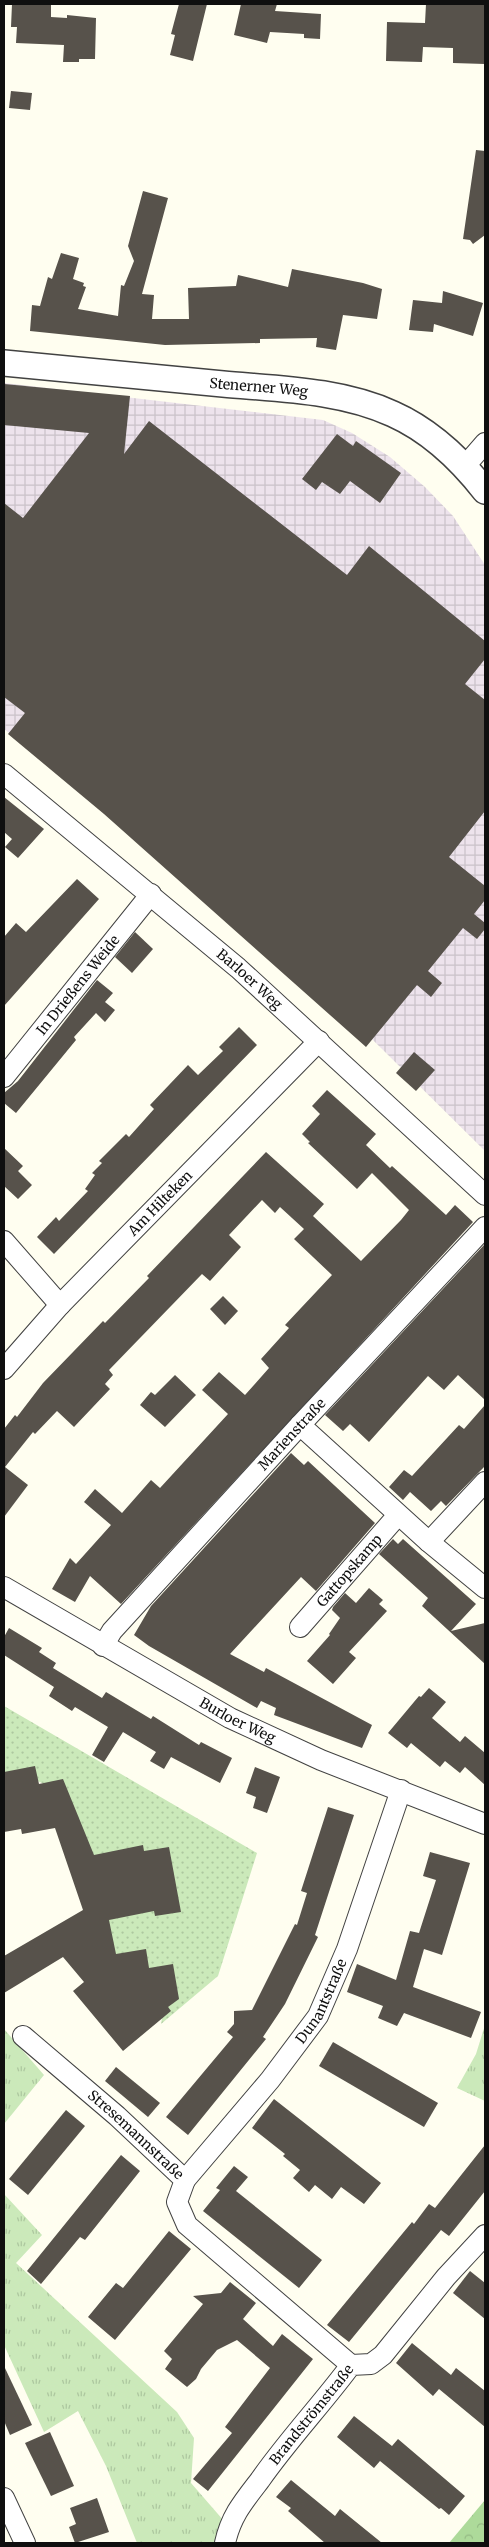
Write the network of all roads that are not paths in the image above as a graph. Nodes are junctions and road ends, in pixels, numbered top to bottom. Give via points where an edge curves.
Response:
1 (4, 363) edge
2 (485, 443) edge
3 (465, 466) junction
4 (485, 491) edge
5 (4, 774) edge
6 (151, 894) junction
7 (319, 1041) junction
8 (4, 1077) edge
9 (485, 1195) edge
10 (485, 1227) edge
11 (4, 1241) edge
12 (60, 1305) junction
13 (4, 1369) edge
14 (300, 1425) junction
15 (485, 1482) edge
16 (398, 1515) junction
17 (429, 1542) junction
18 (4, 1587) edge
19 (485, 1588) edge
20 (300, 1627) dead end
21 (103, 1646) junction
22 (401, 1790) junction
23 (485, 1824) edge
24 (22, 2036) dead end
25 (185, 2180) junction
26 (485, 2235) edge
27 (351, 2365) junction
28 (4, 2498) edge
29 (25, 2543) edge
30 (225, 2543) edge

1 - 3 street, Stenerner Weg via 304,392 360,401 394,414 422,430
2 - 3 street
3 - 4 street, Stenerner Weg
5 - 6 street, Barloer Weg
6 - 7 street, Barloer Weg
6 - 8 street, In Drießens Weide
7 - 9 street, Barloer Weg
7 - 12 street, Am Hilteken
10 - 14 street, Marienstraße
11 - 12 street
12 - 13 street, Am Hilteken
14 - 16 street
14 - 21 street, Marienstraße via 112,1631
15 - 17 street
16 - 17 street
16 - 20 street, Gattopskamp
17 - 19 street
18 - 21 street, Burloer Weg
21 - 22 street, Burloer Weg via 230,1718 321,1760
22 - 23 street, Burloer Weg
22 - 25 street, Dunantstraße via 346,1949 318,2016 270,2080
24 - 25 street, Stresemannstraße via 117,2116
25 - 27 street, Stresemannstraße via 177,2202 187,2225
26 - 27 street, Brandströmstraße via 446,2277 383,2355 370,2364
27 - 30 street, Brandströmstraße via 285,2444 229,2522
28 - 29 street

